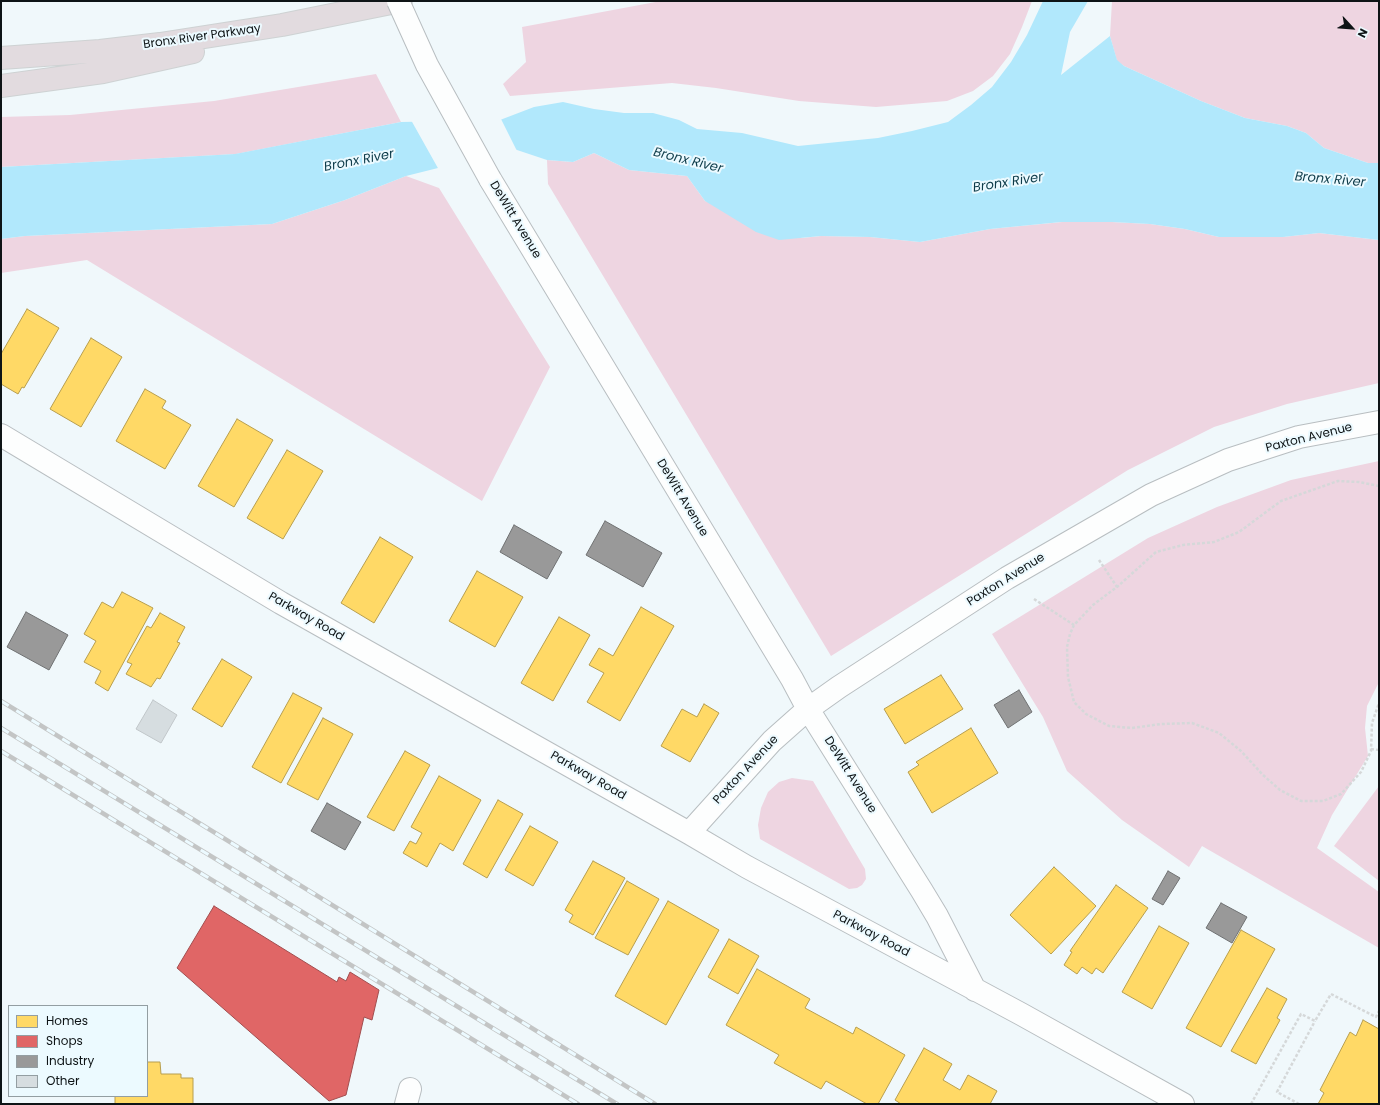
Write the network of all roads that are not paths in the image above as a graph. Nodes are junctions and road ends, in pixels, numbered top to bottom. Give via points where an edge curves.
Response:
1 (398, 1) edge
2 (401, 1) edge
3 (343, 14) junction
4 (1, 58) edge
5 (1, 86) edge
6 (1379, 422) edge
7 (1, 434) edge
8 (808, 710) junction
9 (690, 833) junction
10 (975, 990) junction
11 (1183, 1104) edge

1 - 8 street, DeWitt Avenue, bridge via 427,65 490,179 792,679
2 - 3 highway, Bronx River Parkway
3 - 4 highway, Bronx River Parkway via 160,44
3 - 5 highway via 195,52 118,68
6 - 8 street, Paxton Avenue via 1299,437 1228,460 1151,495 1007,578 839,687
7 - 9 street, Parkway Road via 281,603
8 - 9 street, Paxton Avenue via 772,741
8 - 10 street, DeWitt Avenue via 922,890
9 - 10 street, Parkway Road via 747,867
10 - 11 street, Parkway Road

